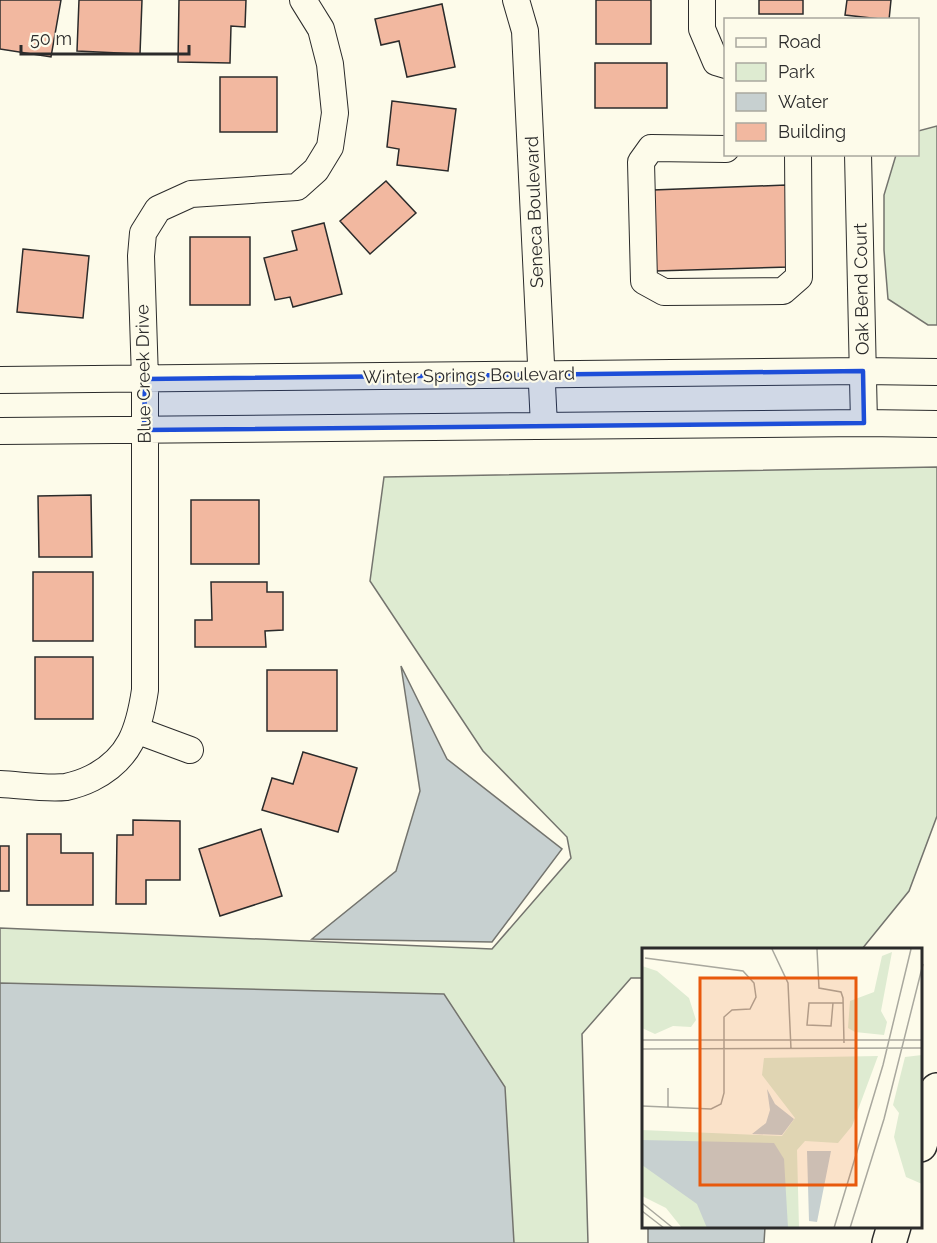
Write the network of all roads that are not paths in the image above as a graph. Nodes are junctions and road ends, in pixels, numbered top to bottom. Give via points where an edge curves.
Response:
1 (303, 0) edge
2 (516, 0) edge
3 (702, 0) edge
4 (724, 64) edge
5 (724, 149) edge
6 (798, 156) edge
7 (858, 156) edge
8 (863, 371) junction
9 (937, 372) edge
10 (541, 374) junction
11 (145, 379) junction
12 (0, 380) edge
13 (864, 423) junction
14 (937, 424) edge
15 (544, 426) junction
16 (144, 430) junction
17 (0, 431) edge
18 (136, 730) junction
19 (190, 750) dead end
20 (0, 784) edge
21 (937, 1090) edge
22 (922, 1142) edge
23 (894, 1228) edge
24 (889, 1243) edge

1 - 11 street, Blue Creek Drive via 321,29 330,64 336,113 330,147 316,171 297,187 191,194 158,209 143,233 141,256
2 - 10 street, Seneca Boulevard via 525,31
3 - 4 street via 702,29 716,62
5 - 6 street via 651,148 641,162 644,281 664,292 783,291 799,277
7 - 8 street, Oak Bend Court
8 - 9 street, Winter Springs Boulevard
8 - 10 street, Winter Springs Boulevard
8 - 13 street, Oak Bend Court
10 - 11 street, Winter Springs Boulevard
10 - 15 street, Seneca Boulevard
11 - 12 street, Winter Springs Boulevard
11 - 16 street, Blue Creek Drive
13 - 14 street
13 - 15 street
15 - 16 street
16 - 17 street
16 - 18 street, Blue Creek Drive via 145,690
18 - 19 street
18 - 20 street, Blue Creek Drive via 122,756 106,771 84,782 65,787
21 - 22 highway
23 - 24 highway

